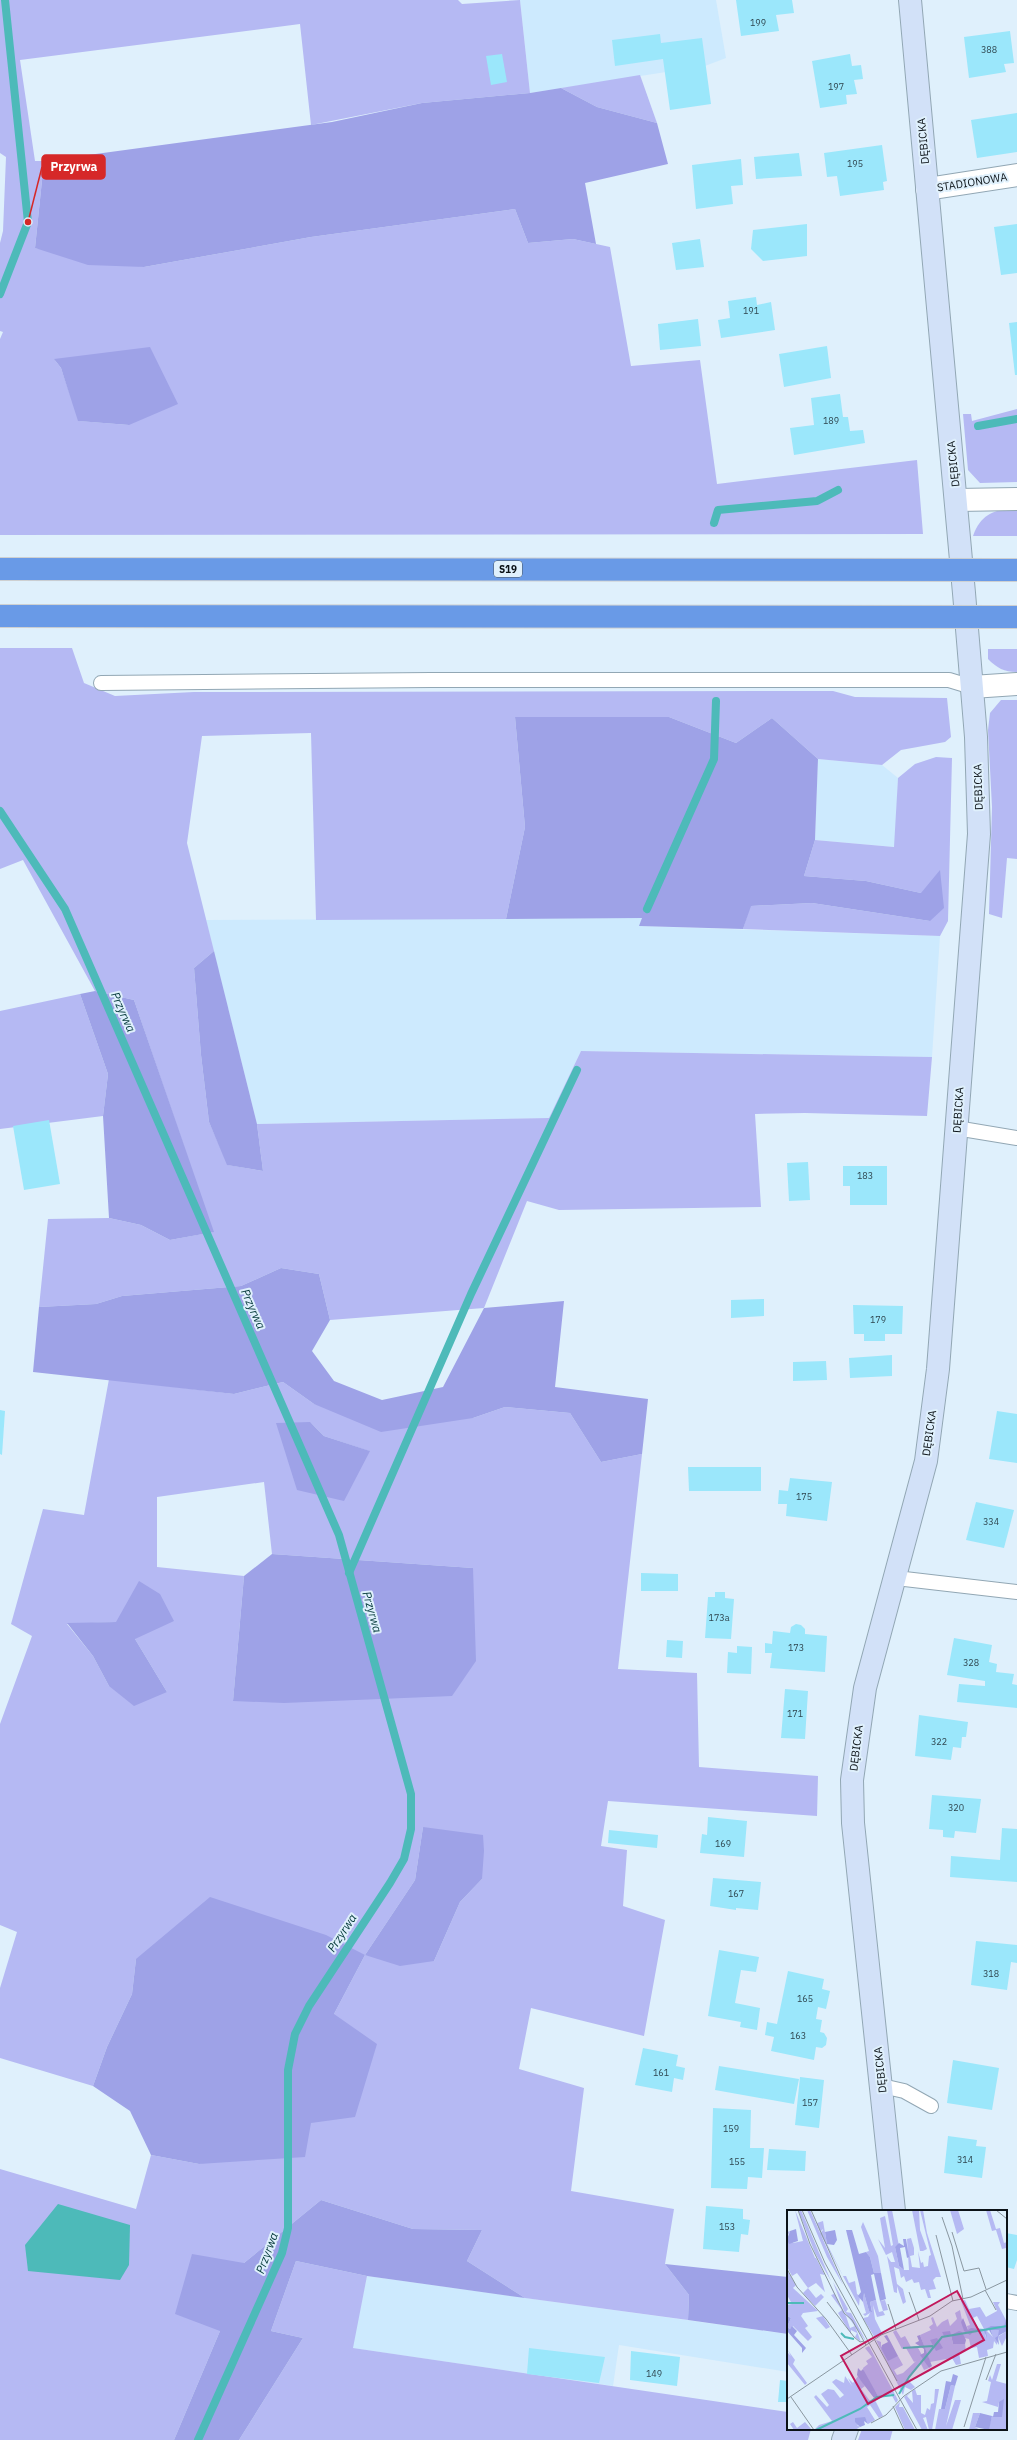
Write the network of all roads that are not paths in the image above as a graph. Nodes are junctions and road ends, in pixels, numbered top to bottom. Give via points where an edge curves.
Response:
1 (910, 0) edge
2 (1017, 175) edge
3 (927, 189) junction
4 (1017, 499) edge
5 (957, 500) junction
6 (0, 569) edge
7 (1017, 570) edge
8 (0, 616) edge
9 (1017, 617) edge
10 (101, 683) dead end
11 (1017, 684) edge
12 (972, 687) junction
13 (956, 1128) junction
14 (1017, 1138) edge
15 (896, 1578) junction
16 (1017, 1592) edge
17 (882, 2086) junction
18 (931, 2106) dead end
19 (894, 2210) edge
20 (1007, 2301) edge
21 (1017, 2303) edge
22 (847, 2430) edge
23 (843, 2440) edge

1 - 3 street, DĘBICKA
2 - 3 street, STADIONOWA
3 - 5 street, DĘBICKA
4 - 5 street
5 - 12 street, DĘBICKA
6 - 7 highway, S19, bridge
8 - 9 highway, bridge
10 - 12 lane via 949,680
11 - 12 street
12 - 13 street, DĘBICKA via 980,834
13 - 14 lane
13 - 15 street, DĘBICKA via 938,1369 926,1461
15 - 16 lane
15 - 17 street, DĘBICKA via 865,1688 852,1780 854,1823
17 - 18 lane via 904,2091
17 - 19 street, DĘBICKA
20 - 21 lane
22 - 23 street

